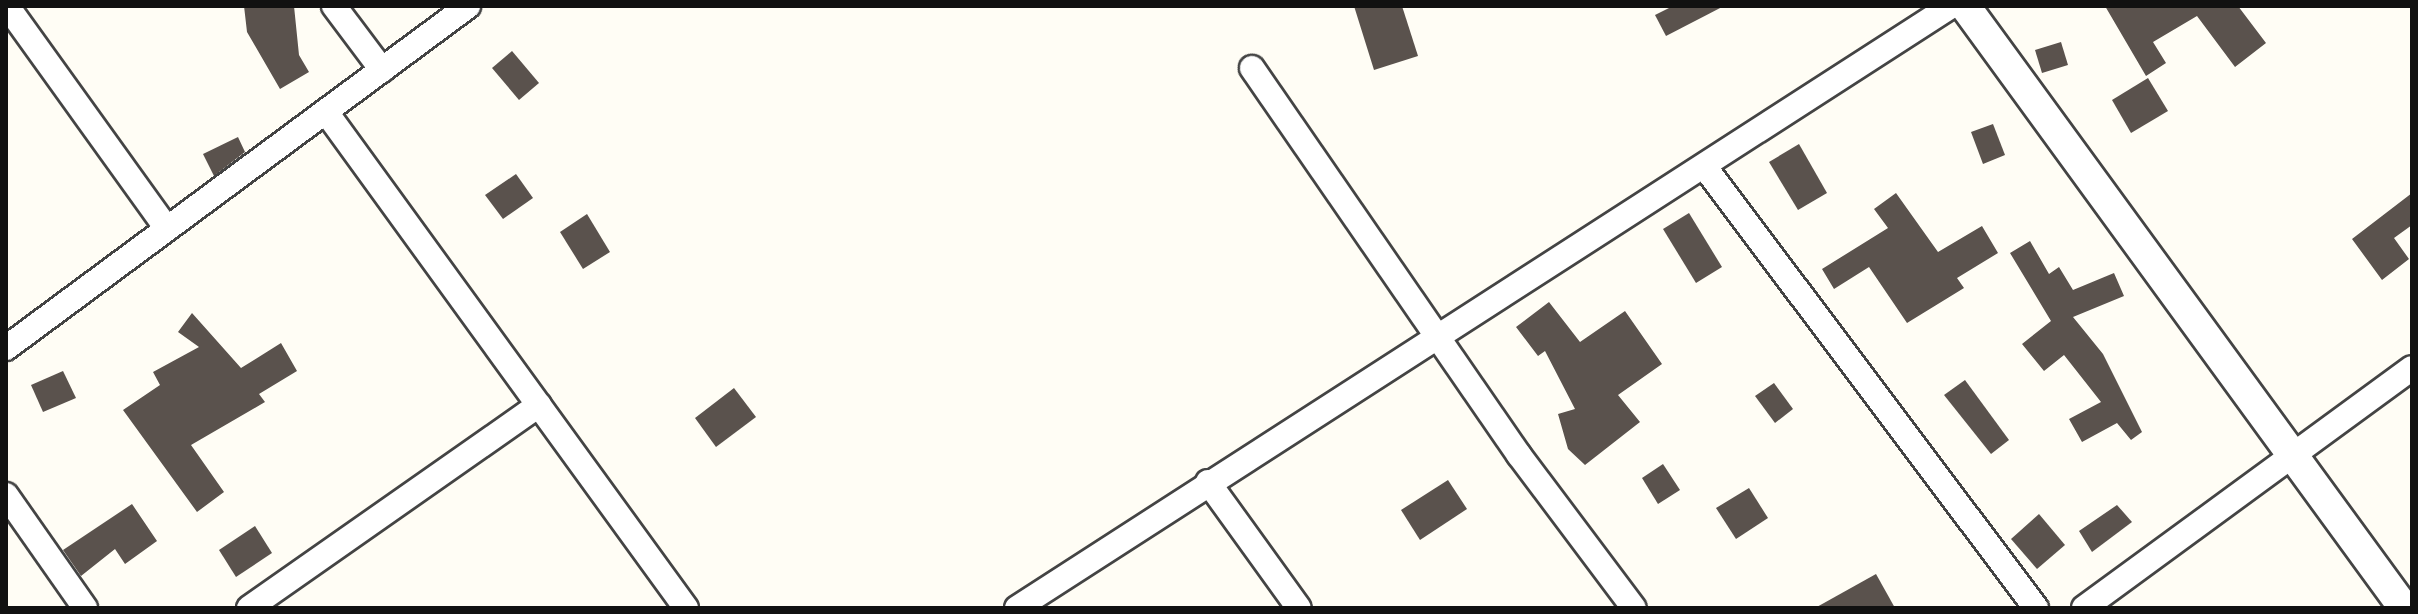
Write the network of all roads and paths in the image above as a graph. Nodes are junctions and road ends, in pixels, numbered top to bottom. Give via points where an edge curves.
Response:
1 (7, 6) edge
2 (334, 6) edge
3 (468, 6) edge
4 (1951, 6) edge
5 (1965, 6) edge
6 (1252, 68) dead end
7 (382, 70) junction
8 (326, 112) junction
9 (1704, 166) junction
10 (167, 229) junction
11 (1438, 338) junction
12 (6, 348) edge
13 (2412, 368) edge
14 (539, 405) junction
15 (2293, 455) junction
16 (1208, 482) junction
17 (6, 495) edge
18 (85, 608) edge
19 (249, 608) edge
20 (686, 608) edge
21 (1017, 608) edge
22 (1299, 608) edge
23 (1634, 608) edge
24 (2036, 608) edge
25 (2084, 608) edge
26 (2404, 608) edge

1 - 10 street
2 - 7 street
3 - 7 street
4 - 9 street
5 - 15 street
6 - 11 street
7 - 8 street
8 - 10 street
8 - 14 street
9 - 11 street
9 - 24 street
10 - 12 street
11 - 16 street
11 - 23 street
13 - 15 street
14 - 19 street
14 - 20 street
15 - 25 street
15 - 26 street
16 - 21 street
16 - 22 street
17 - 18 street

